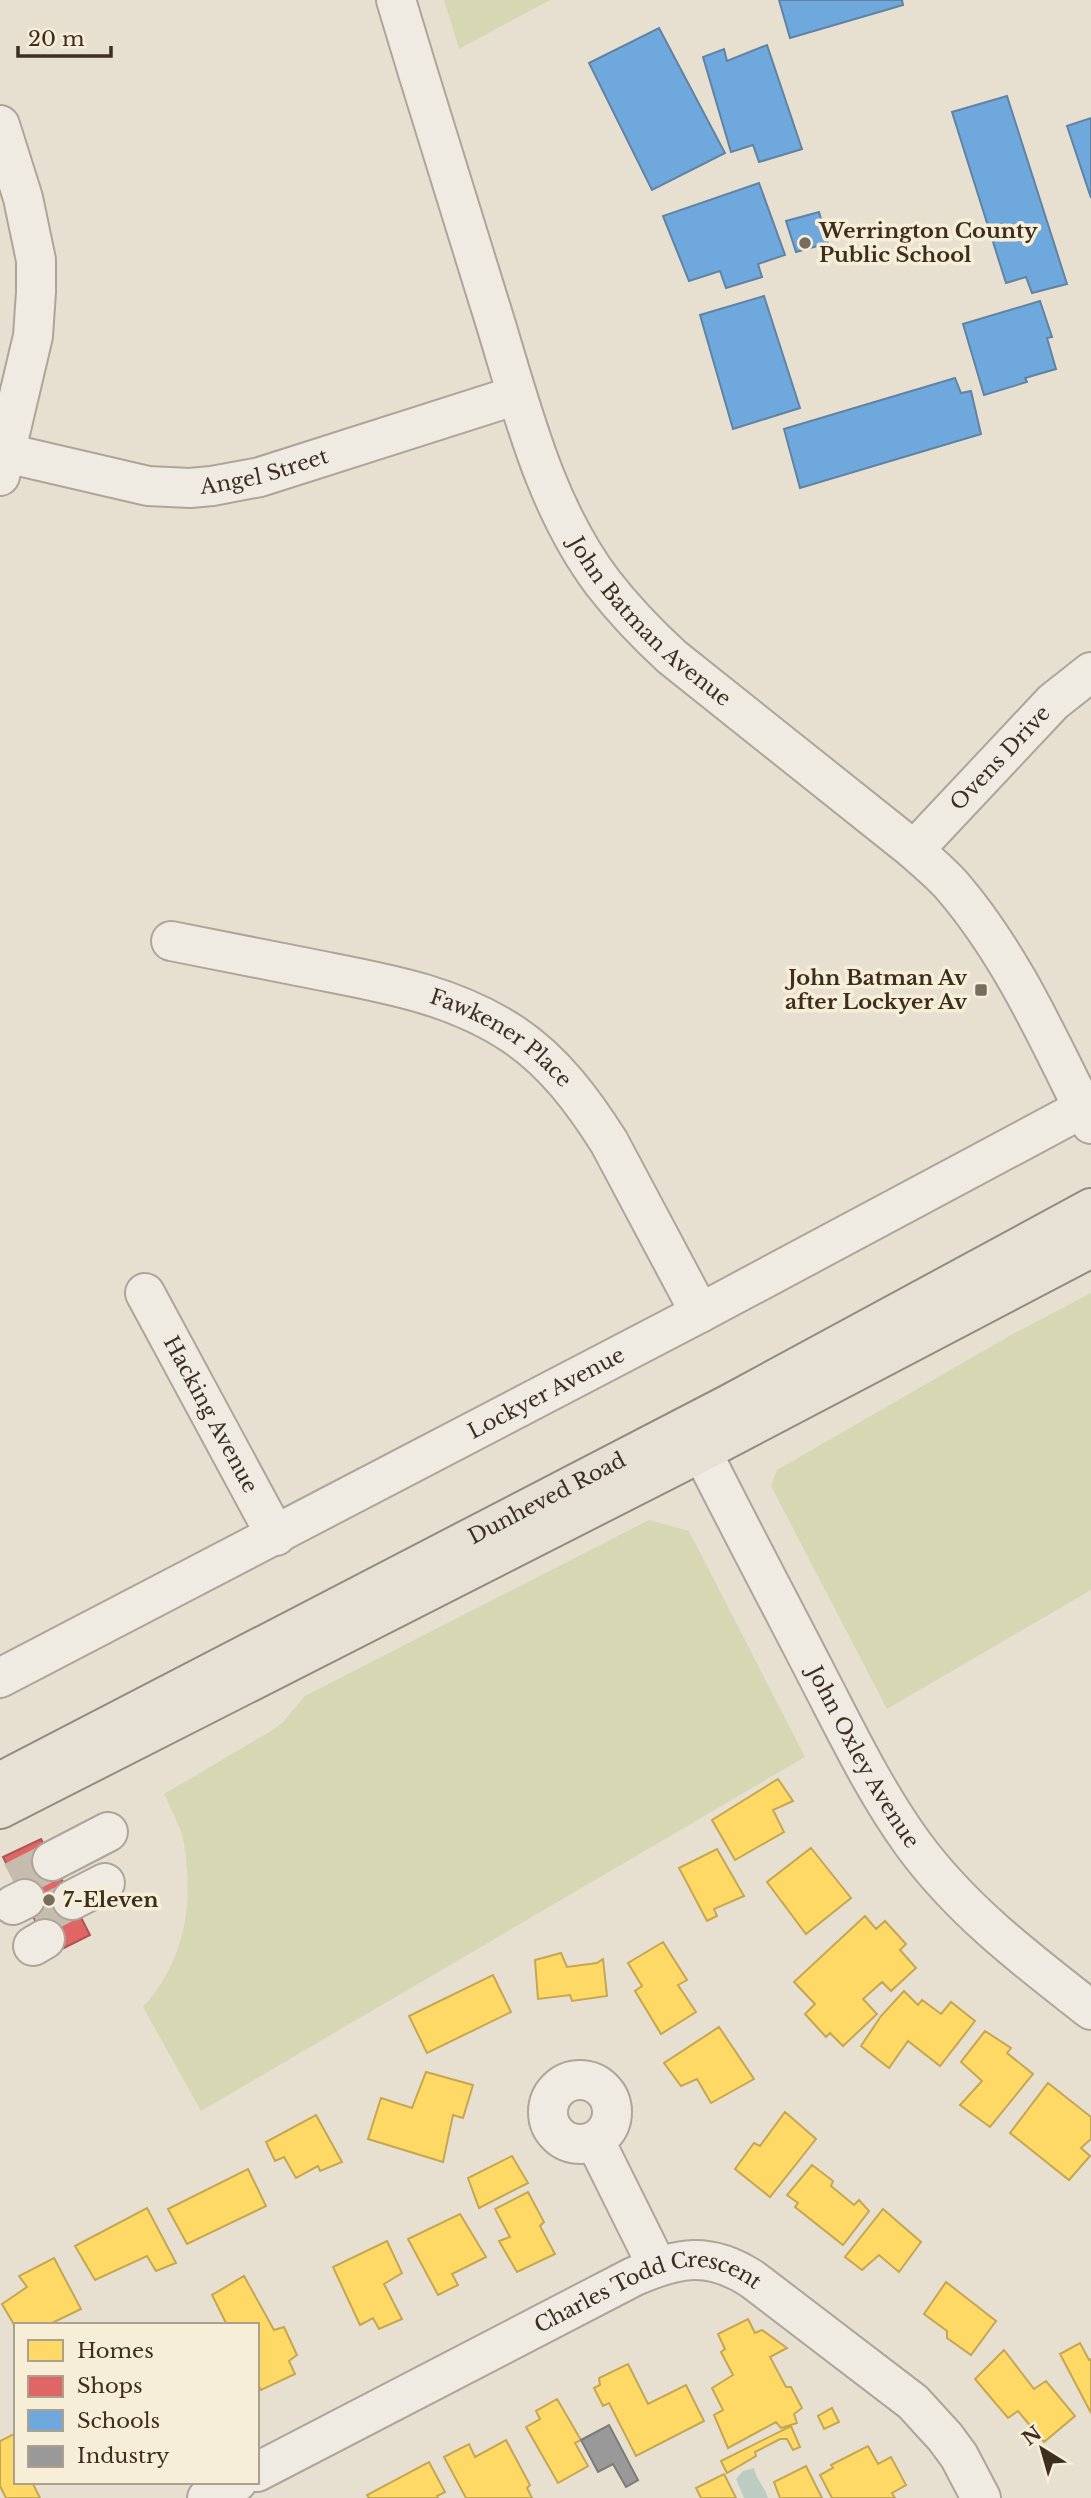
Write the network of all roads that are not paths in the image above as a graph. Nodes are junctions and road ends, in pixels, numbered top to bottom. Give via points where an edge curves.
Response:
1 (396, 0) edge
2 (0, 125) edge
3 (517, 395) junction
4 (3, 465) edge
5 (1091, 672) edge
6 (914, 850) junction
7 (171, 941) dead end
8 (1088, 1112) edge
9 (1091, 1208) edge
10 (1087, 1247) edge
11 (145, 1293) dead end
12 (700, 1313) junction
13 (731, 1402) junction
14 (644, 1447) junction
15 (702, 1452) junction
16 (276, 1536) junction
17 (0, 1678) edge
18 (0, 1782) edge
19 (0, 1809) edge
20 (1091, 2010) edge
21 (595, 2141) dead end
22 (657, 2266) junction
23 (259, 2471) edge
24 (233, 2484) edge
25 (207, 2498) edge
26 (981, 2498) edge

1 - 3 street, John Batman Avenue
2 - 4 street via 36,260 33,336
3 - 4 street, Angel Street via 260,477 212,486 148,486
3 - 6 street, John Batman Avenue via 548,485 572,533 602,582 635,621 672,657
5 - 6 street, Ovens Drive via 1053,702
6 - 8 street, John Batman Avenue via 951,884 987,930
7 - 12 street, Fawkener Place via 404,987 463,1007 516,1036 556,1070 593,1116
8 - 12 street, Lockyer Avenue
9 - 13 main road, Dunheved Road
10 - 15 main road, Dunheved Road
11 - 16 street, Hacking Avenue
12 - 16 street, Lockyer Avenue
13 - 14 main road, Dunheved Road
13 - 15 main road
14 - 15 main road
14 - 18 main road, Dunheved Road
15 - 19 main road, Dunheved Road
15 - 20 street, John Oxley Avenue via 852,1744 914,1845 986,1926
16 - 17 street, Lockyer Avenue
21 - 22 street
22 - 23 street, Charles Todd Crescent
22 - 26 street, Charles Todd Crescent via 699,2259 752,2278 913,2402 952,2446
24 - 25 street

